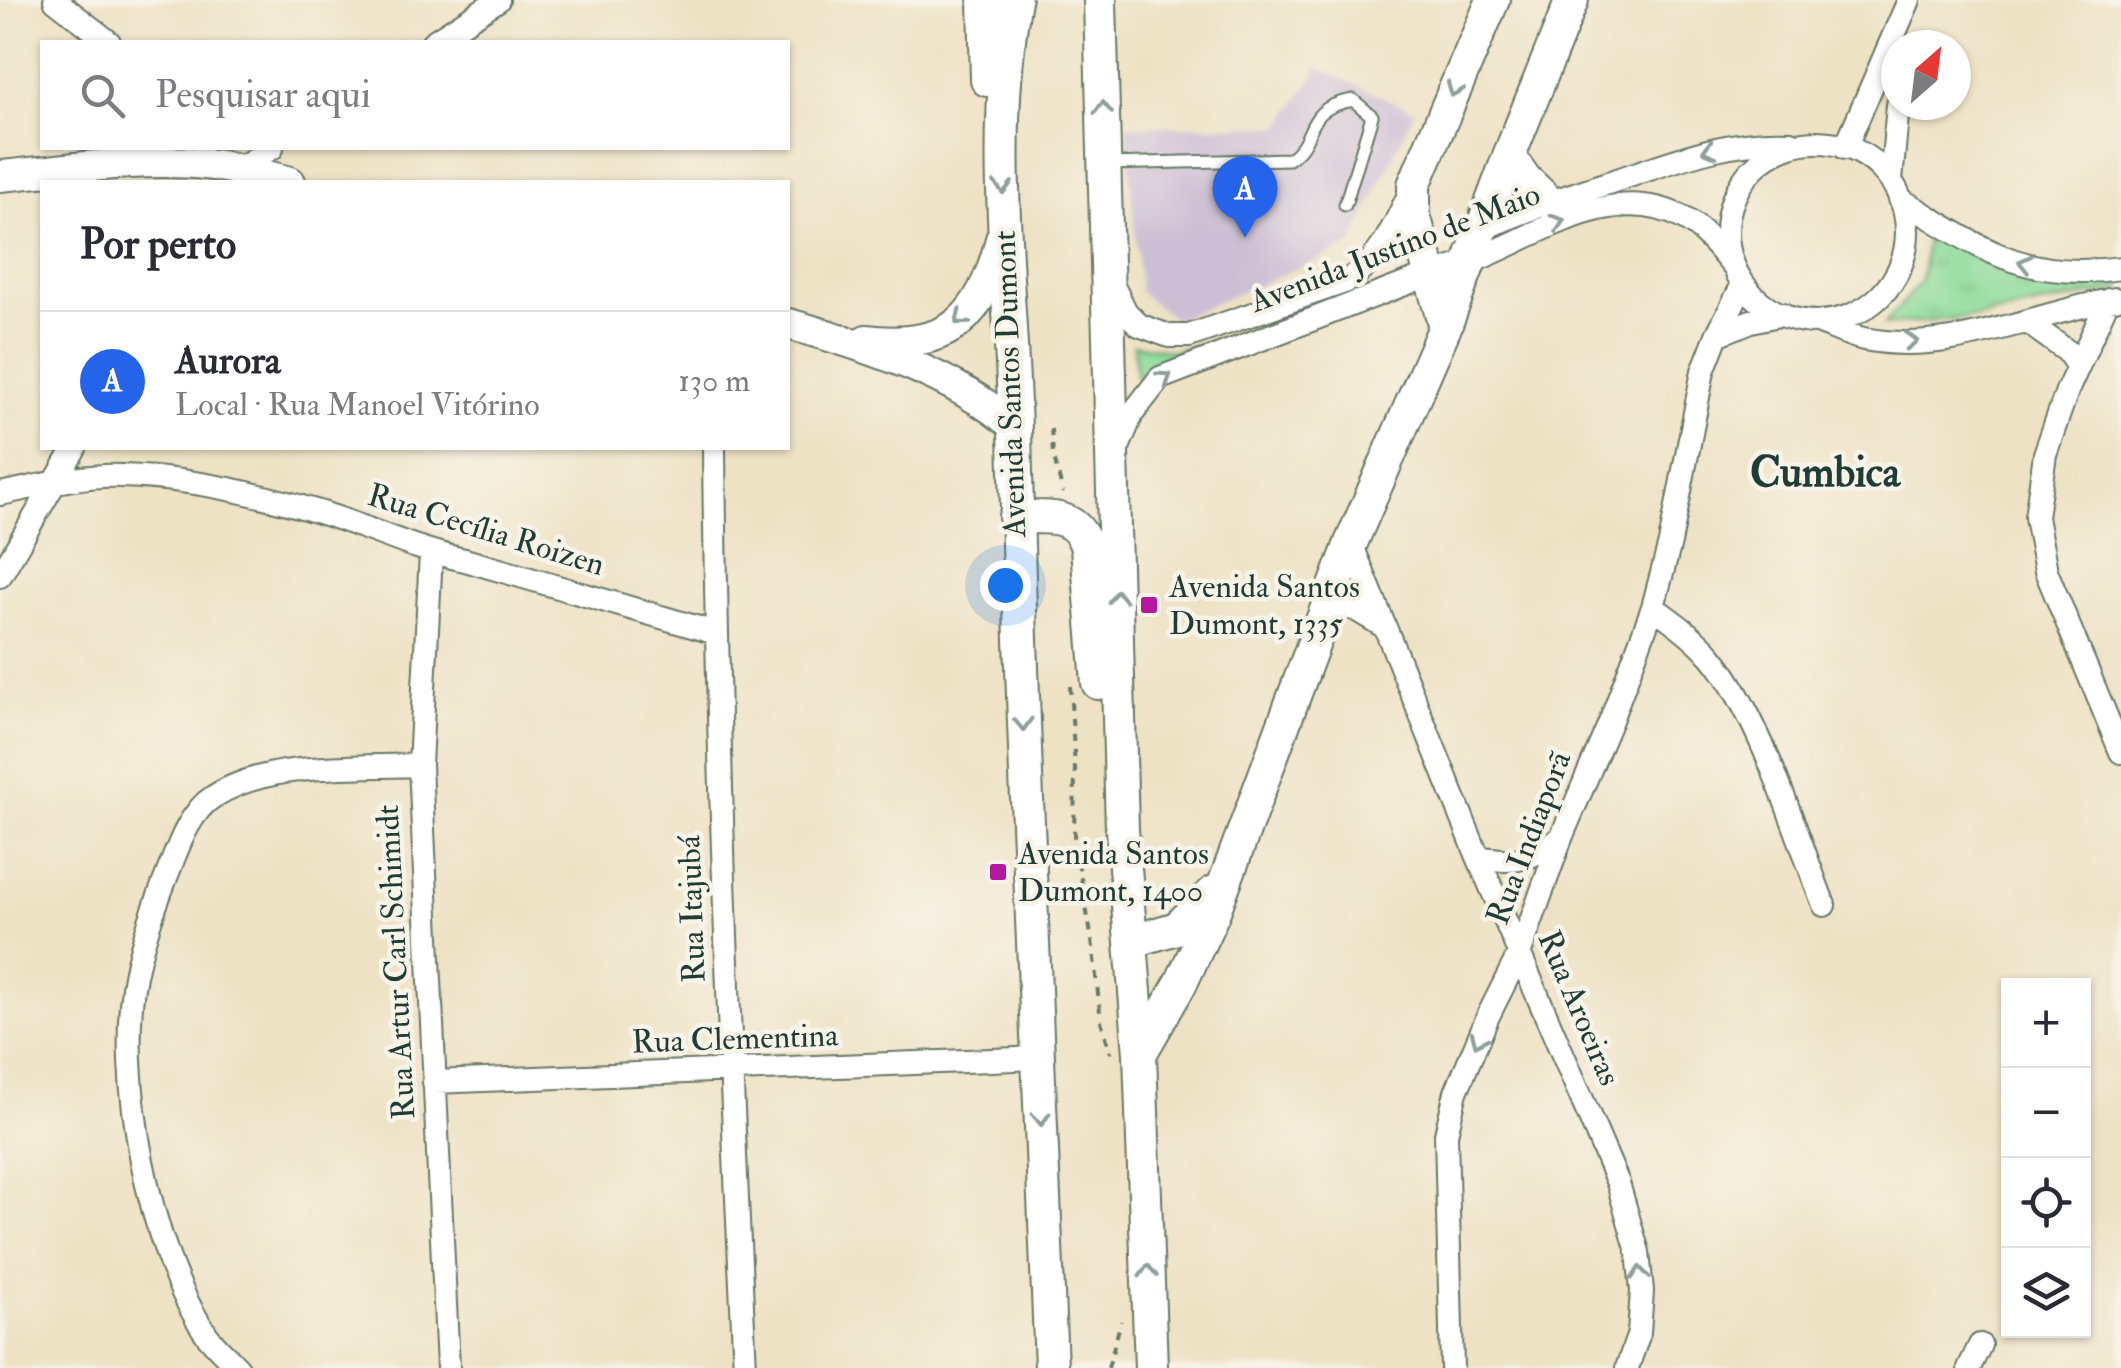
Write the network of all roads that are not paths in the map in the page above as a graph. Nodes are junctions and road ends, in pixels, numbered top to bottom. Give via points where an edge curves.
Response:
1 (55, 0) edge
2 (498, 0) edge
3 (986, 0) edge
4 (1015, 0) edge
5 (1100, 0) edge
6 (1493, 0) edge
7 (1572, 0) edge
8 (1909, 0) edge
9 (1900, 30) edge
10 (106, 40) edge
11 (436, 40) edge
12 (1881, 66) edge
13 (1898, 120) edge
14 (1004, 141) junction
15 (1805, 143) junction
16 (1845, 148) junction
17 (269, 150) edge
18 (199, 155) edge
19 (1509, 156) junction
20 (1105, 164) junction
21 (147, 173) edge
22 (236, 175) edge
23 (0, 176) edge
24 (275, 180) edge
25 (1414, 185) junction
26 (1896, 190) junction
27 (1549, 202) junction
28 (1345, 205) dead end
29 (1482, 229) junction
30 (1003, 234) junction
31 (1469, 263) junction
32 (2121, 268) edge
33 (1431, 274) junction
34 (1738, 275) junction
35 (1108, 276) junction
36 (2115, 299) edge
37 (1782, 314) junction
38 (1816, 322) junction
39 (2027, 322) junction
40 (790, 325) edge
41 (1445, 327) junction
42 (828, 335) junction
43 (1717, 335) junction
44 (2078, 367) junction
45 (1014, 427) junction
46 (74, 450) edge
47 (714, 450) edge
48 (1114, 458) junction
49 (54, 482) junction
50 (0, 494) edge
51 (1015, 517) junction
52 (1351, 543) junction
53 (432, 553) junction
54 (0, 576) edge
55 (1328, 604) junction
56 (1653, 607) junction
57 (1385, 627) junction
58 (716, 633) junction
59 (2121, 752) edge
60 (420, 765) junction
61 (1122, 830) junction
62 (1561, 838) junction
63 (1478, 857) junction
64 (1224, 881) junction
65 (1824, 906) dead end
66 (1133, 941) junction
67 (1520, 952) junction
68 (1039, 1058) junction
69 (1126, 1058) junction
70 (730, 1072) junction
71 (434, 1082) junction
72 (1980, 1345) dead end
73 (238, 1368) edge
74 (448, 1368) edge
75 (744, 1368) edge
76 (1051, 1368) edge
77 (1151, 1368) edge
78 (1452, 1368) edge
79 (1627, 1368) edge
80 (1969, 1368) edge

1 - 10 street
2 - 11 street
3 - 14 main road via 988,98
4 - 14 main road, Avenida Santos Dumont
20 -> 5 main road
6 -> 25 main road
7 - 19 main road
8 - 9 street
12 - 16 street
13 - 26 street
14 -> 30 main road, Avenida Santos Dumont
15 - 16 street
15 -> 27 street, Avenida Justino de Maio via 1740,142
15 - 34 street via 1762,160 1743,180 1726,232
16 - 26 street via 1864,155
17 - 22 street
18 - 21 street
18 - 22 street
19 - 27 main road
19 - 29 main road
20 - 28 lane via 1281,161 1295,154 1330,104 1353,100 1372,116
20 - 35 main road
21 - 23 street
22 - 24 street
25 - 33 main road via 1414,215
25 - 35 street via 1380,254 1366,268 1189,336 1139,326
32 -> 26 street via 2087,272 2017,263 1988,252
26 - 38 street via 1908,238 1899,270 1859,312
27 - 29 street, Avenida Justino de Maio
29 - 31 main road
30 -> 42 street via 982,298 949,329 902,344
30 - 45 main road, Avenida Santos Dumont
31 - 33 street, Avenida Justino de Maio
31 -> 34 street, Avenida Justino de Maio via 1545,226 1630,206 1681,217 1706,235
31 - 41 main road
33 - 41 main road
48 -> 33 street, Avenida Justino de Maio via 1132,414 1160,378
34 - 37 street via 1765,306
34 - 43 street, Rua Indiaporã
35 - 48 main road
36 - 39 street
36 - 44 street
37 - 38 street
37 - 43 street
38 -> 39 street via 1863,339 1908,342 1976,336
39 - 44 street
40 - 42 street
41 - 52 main road
42 - 45 street via 968,392
43 - 56 street, Rua Indiaporã via 1693,410
44 - 59 street via 2045,454 2036,517 2046,570
45 - 51 main road, Avenida Santos Dumont
46 - 49 street
47 - 58 street, Rua Itajubá
61 -> 48 main road
49 - 50 street, Rua Cecília Roizen
49 - 53 street, Rua Cecília Roizen via 119,475 206,484 319,512
49 - 54 street
51 - 61 main road via 1075,524 1087,548 1100,723
51 -> 68 main road, Avenida Santos Dumont
52 - 55 main road
52 - 57 street, Rua Aroeiras
53 - 58 street, Rua Cecília Roizen
53 - 60 street, Rua Artur Carl Schimidt
55 - 57 street
55 - 64 main road
56 - 62 street, Rua Indiaporã
56 - 65 street via 1685,629 1733,688
57 - 63 street, Rua Aroeiras
58 - 70 street, Rua Itajubá
60 - 71 street, Rua Artur Carl Schimidt
60 - 73 street via 277,772 223,791 208,800 183,838 151,914 134,979 130,1055 137,1141 176,1273 207,1335
61 - 66 main road
62 - 63 street via 1518,861
62 - 67 street, Rua Indiaporã
63 - 67 street, Rua Aroeiras
64 - 66 main road via 1177,928
64 - 69 main road via 1200,945
66 - 69 main road
67 -> 78 street, Rua Indiaporã via 1462,1076 1446,1134
79 -> 67 street, Rua Aroeiras via 1640,1333 1638,1252 1618,1183
68 - 70 street, Rua Clementina
68 -> 76 main road, Avenida Santos Dumont
77 -> 69 main road
70 - 71 street, Rua Clementina
70 - 75 street, Rua Itajubá
71 - 74 street, Rua Artur Carl Schimidt
72 - 80 street

